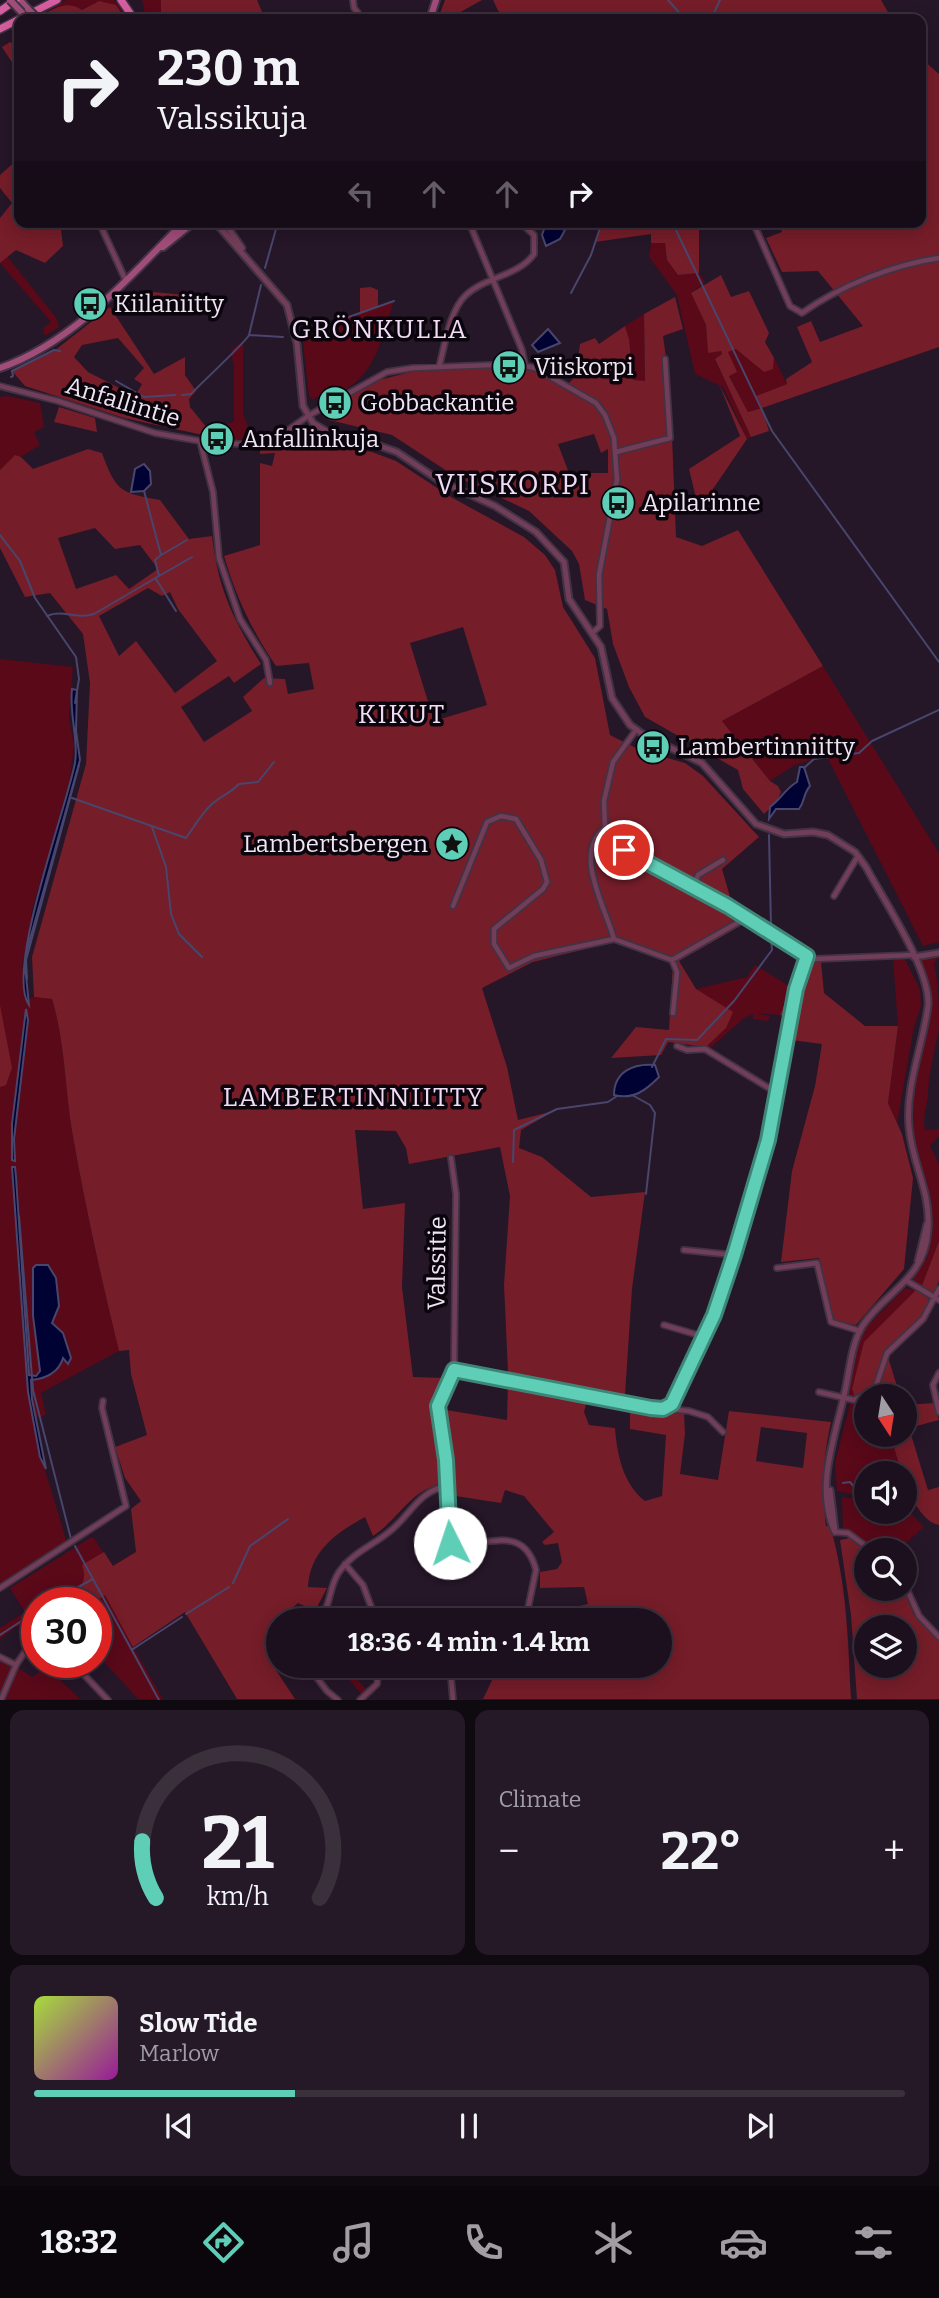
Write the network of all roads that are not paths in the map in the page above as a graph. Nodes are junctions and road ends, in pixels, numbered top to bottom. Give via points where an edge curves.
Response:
1 (10, 0) edge
2 (18, 0) edge
3 (57, 0) edge
4 (0, 11) edge
5 (23, 14) edge
6 (29, 14) edge
7 (33, 14) edge
8 (102, 228) edge
9 (179, 228) edge
10 (187, 228) edge
11 (221, 228) edge
12 (228, 228) edge
13 (472, 228) edge
14 (526, 228) edge
15 (756, 228) edge
16 (163, 247) junction
17 (246, 254) junction
18 (939, 258) edge
19 (494, 280) junction
20 (126, 281) junction
21 (665, 359) dead end
22 (525, 365) junction
23 (439, 367) junction
24 (0, 368) edge
25 (0, 386) edge
26 (308, 416) junction
27 (200, 441) junction
28 (616, 452) junction
29 (592, 633) junction
30 (270, 683) dead end
31 (636, 730) junction
32 (605, 828) junction
33 (858, 856) junction
34 (723, 860) dead end
35 (694, 888) junction
36 (834, 896) dead end
37 (453, 906) dead end
38 (747, 918) junction
39 (614, 939) junction
40 (939, 953) edge
41 (807, 956) junction
42 (913, 956) junction
43 (672, 960) junction
44 (673, 1013) dead end
45 (677, 1046) dead end
46 (777, 1093) junction
47 (451, 1157) dead end
48 (684, 1250) dead end
49 (734, 1255) junction
50 (777, 1268) dead end
51 (907, 1281) junction
52 (939, 1289) edge
53 (937, 1299) edge
54 (664, 1325) dead end
55 (860, 1331) junction
56 (705, 1336) junction
57 (454, 1370) junction
58 (939, 1373) edge
59 (819, 1392) dead end
60 (844, 1398) junction
61 (103, 1401) dead end
62 (668, 1407) junction
63 (939, 1412) edge
64 (723, 1432) dead end
65 (447, 1486) junction
66 (835, 1532) joint
67 (854, 1538) edge
68 (450, 1543) junction
69 (345, 1564) junction
70 (449, 1565) dead end
71 (0, 1588) edge
72 (912, 1601) edge
73 (327, 1608) edge
74 (373, 1608) edge
75 (528, 1608) edge
76 (939, 1637) edge
77 (0, 1657) edge
78 (21, 1658) edge
79 (16, 1665) junction
80 (87, 1678) edge
81 (317, 1678) edge
82 (378, 1678) edge
83 (451, 1678) edge
84 (368, 1698) edge
85 (1, 1699) edge
86 (107, 1699) edge
87 (338, 1699) edge
88 (360, 1699) edge
89 (453, 1699) edge

1 - 5 main road, bridge
2 - 4 highway
2 - 7 main road, bridge
3 - 6 highway
8 - 20 street
9 - 16 main road
10 - 16 main road
11 - 17 street
12 - 17 street
13 - 19 street
14 - 19 street via 534,235 534,254 527,263
15 - 18 street via 790,306 802,313 824,297 900,266
16 - 20 main road
17 - 26 street via 286,304
19 - 22 street
19 - 23 street via 469,292 460,302
20 - 24 main road via 65,334
21 - 28 street via 670,438
22 - 23 street, Anfallintie
22 - 28 street, Anfallintie via 596,403 610,426
23 - 26 street, Anfallintie via 376,376
25 - 27 street, Anfallintie via 64,402 139,429
26 - 27 street, Anfallintie via 261,445
26 - 29 street via 334,436 397,452 440,481 528,526 564,562 569,599
27 - 30 street via 213,492 222,569 240,619 266,660
28 - 29 street, Anfallintie via 616,495 599,575 600,623
29 - 31 street via 604,656 615,704
31 - 32 street via 613,762 603,810
31 - 33 street via 702,763 747,816 764,828 784,834 828,835
32 - 35 street via 628,853
32 - 39 street via 596,836 590,862
33 - 36 street
33 - 42 street
34 - 35 street via 698,875
35 - 38 street
37 - 39 street via 487,822 501,816 516,819 541,860 547,881 494,929 494,944 509,968 552,951
38 - 41 street
38 - 43 street
39 - 43 street
40 - 42 street
41 - 42 street
41 - 46 street via 796,989
42 - 51 street via 929,999 909,1126 928,1195 928,1230
43 - 44 street via 677,972
45 - 46 street via 705,1049
46 - 49 street
47 - 57 street, Valssitie via 456,1195
48 - 49 street
49 - 56 street
50 - 55 street via 817,1263 831,1322
51 - 53 street
51 - 55 street
52 - 53 street
53 - 60 street via 887,1353 875,1389 856,1400
54 - 56 street
55 - 60 street
56 - 62 street
57 - 62 street via 651,1408
57 - 65 street via 438,1406
58 - 63 street via 933,1385
59 - 60 street
60 - 66 street via 829,1453
61 - 71 street via 126,1506
62 - 64 street via 708,1418
65 - 68 street
65 - 69 street via 423,1496 388,1533
66 - 67 street
68 - 70 street
68 - 75 street via 504,1540 527,1551 537,1576
69 - 73 street via 334,1580
69 - 74 street via 363,1585
72 - 76 street via 919,1616
77 - 79 street
78 - 79 street
79 - 85 street
80 - 86 street
81 - 87 street
82 - 84 street
83 - 89 street
84 - 88 street

